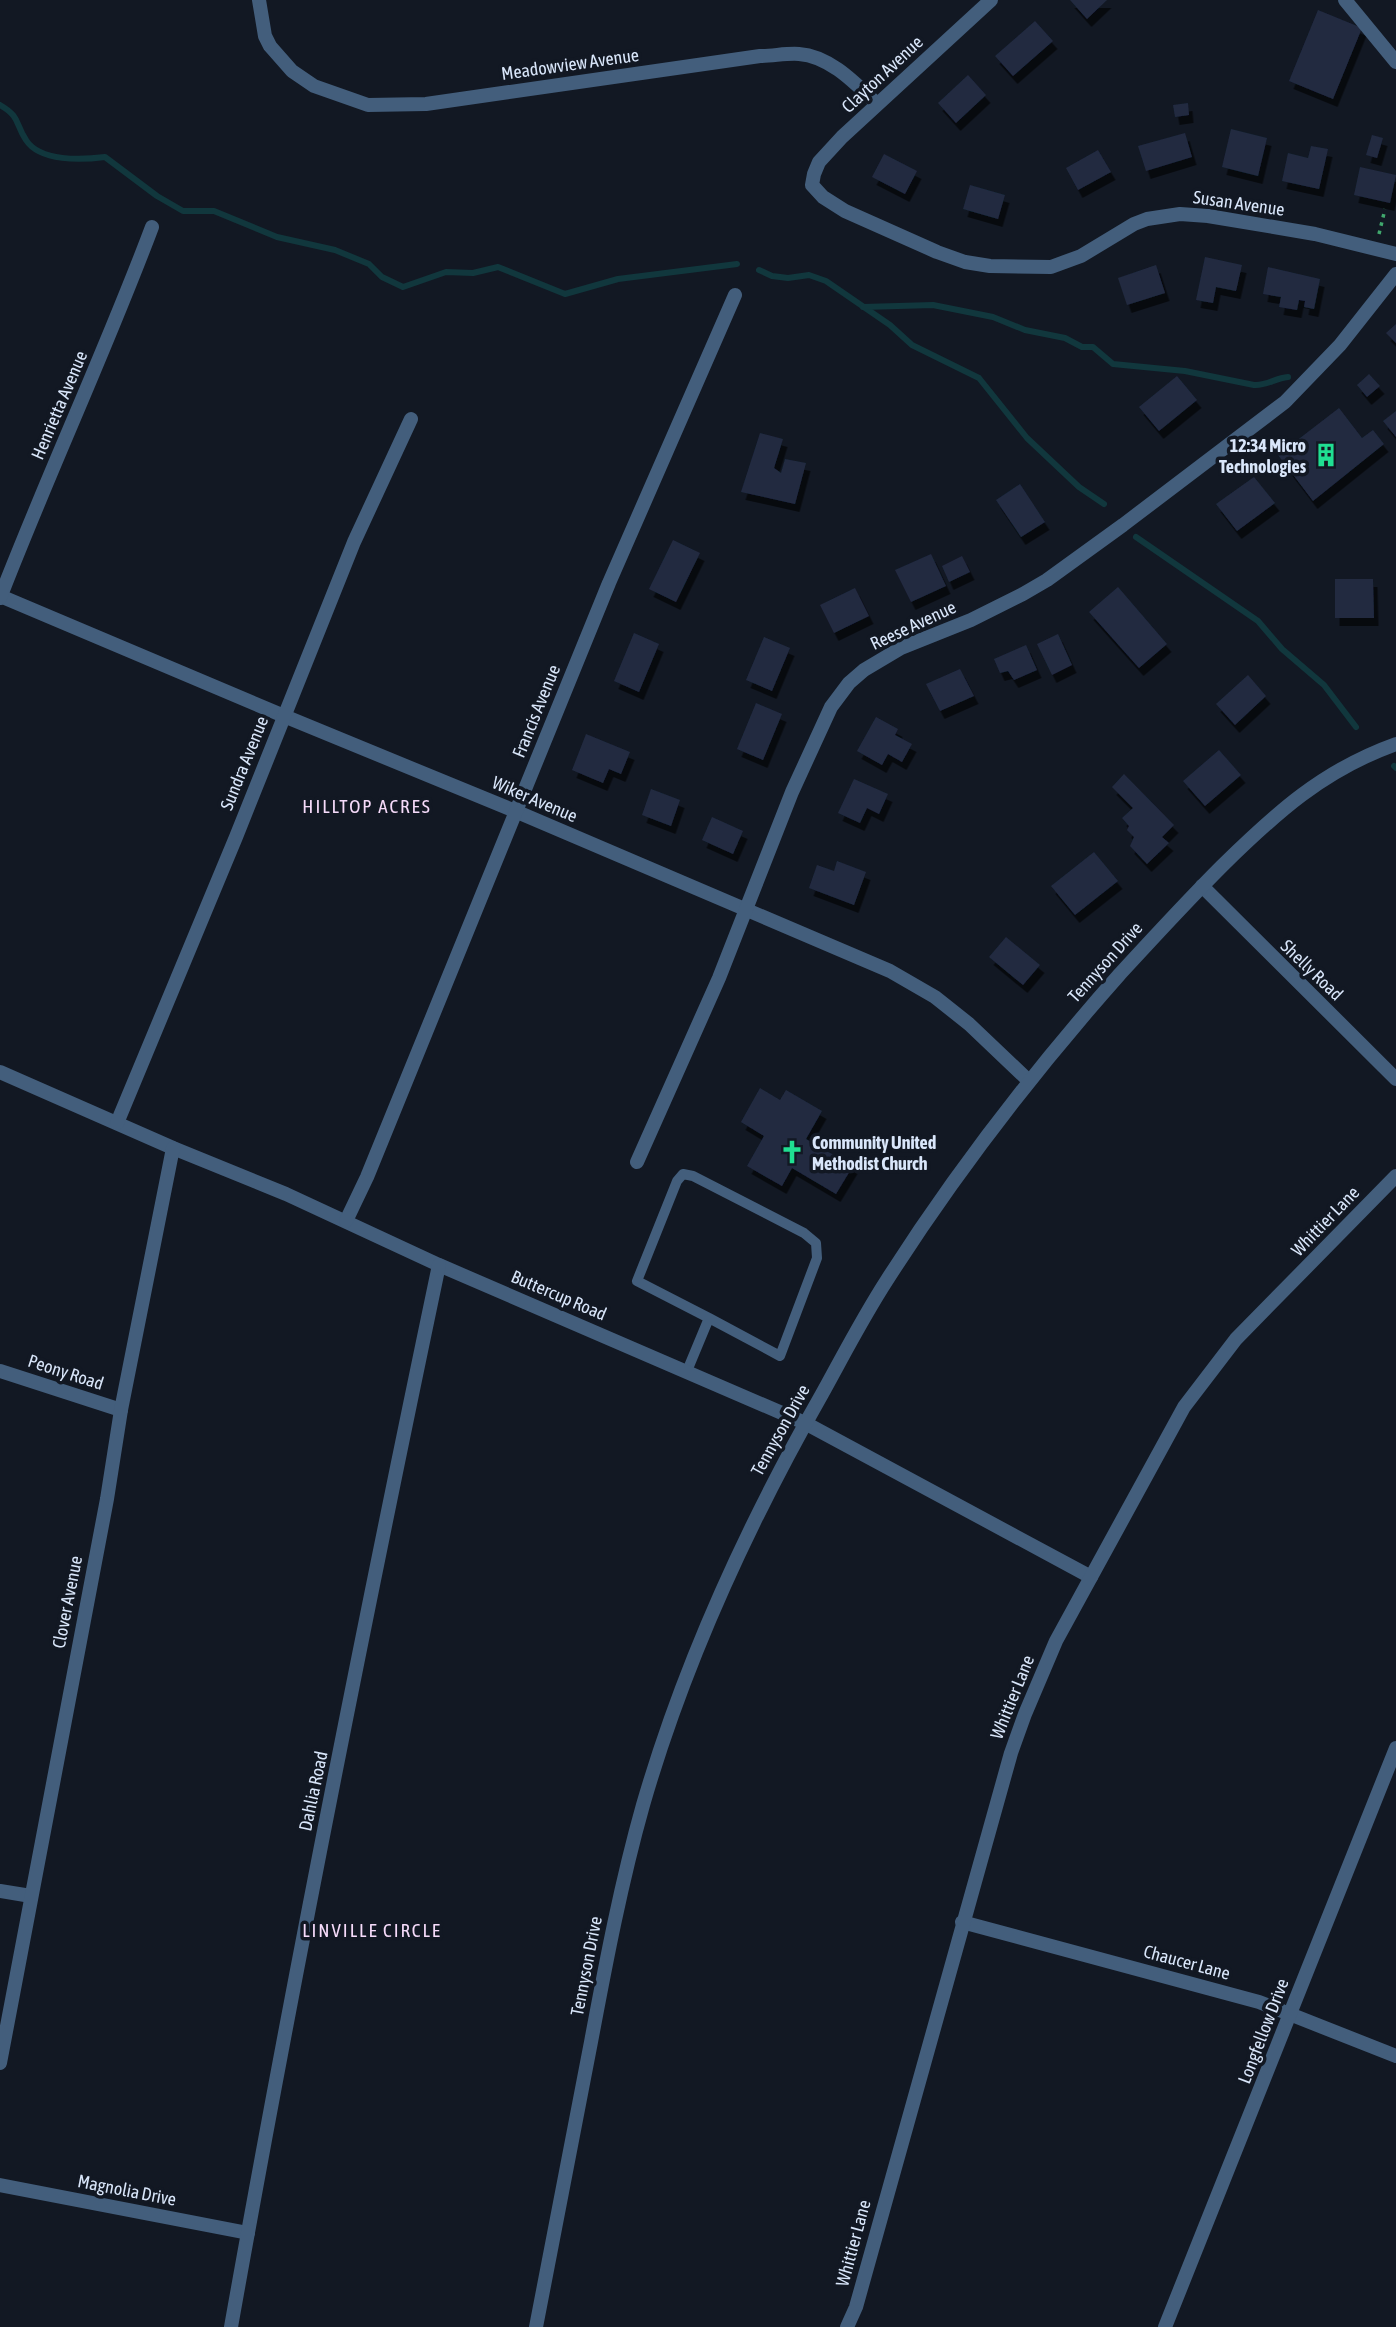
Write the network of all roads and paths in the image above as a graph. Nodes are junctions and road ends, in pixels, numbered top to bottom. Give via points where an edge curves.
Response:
1 (259, 0) edge
2 (991, 0) edge
3 (1345, 0) edge
4 (1396, 61) edge
5 (877, 104) junction
6 (813, 184) joint
7 (1385, 209) dead end
8 (152, 227) dead end
9 (1379, 234) dead end
10 (1396, 254) edge
11 (1396, 274) edge
12 (735, 295) dead end
13 (411, 419) dead end
14 (0, 597) edge
15 (284, 716) junction
16 (1396, 744) edge
17 (515, 811) junction
18 (1202, 886) junction
19 (747, 911) junction
20 (0, 1072) edge
21 (1396, 1079) edge
22 (1029, 1081) junction
23 (117, 1123) junction
24 (173, 1148) junction
25 (637, 1162) dead end
26 (1396, 1176) edge
27 (346, 1221) junction
28 (439, 1265) junction
29 (709, 1318) junction
30 (0, 1371) edge
31 (687, 1371) junction
32 (121, 1410) junction
33 (805, 1423) junction
34 (1091, 1577) junction
35 (1396, 1748) edge
36 (0, 1891) edge
37 (31, 1896) junction
38 (962, 1922) junction
39 (1290, 2013) junction
40 (1396, 2056) edge
41 (0, 2063) edge
42 (0, 2185) edge
43 (248, 2233) junction
44 (231, 2327) edge
45 (536, 2327) edge
46 (847, 2327) edge
47 (1165, 2327) edge

1 - 5 street, Meadowview Avenue via 270,46 292,71 314,86 368,105 426,104 801,54 843,73
2 - 5 street, Clayton Avenue
3 - 4 street
5 - 6 street, Clayton Avenue via 819,162
6 - 10 street, Susan Avenue via 823,197 857,216 937,252 990,266 1051,267 1081,256 1134,224 1180,214 1315,234
7 - 9 path
8 - 14 street, Henrietta Avenue
11 - 19 street, Reese Avenue via 1340,345 1285,402 1123,526 1023,594 901,648 855,677 828,714 792,792
12 - 17 street, Francis Avenue
13 - 15 street, Sundra Avenue via 354,542
14 - 15 street, Wiker Avenue
15 - 17 street, Wiker Avenue
15 - 23 street, Sundra Avenue
16 - 18 street, Tennyson Drive via 1315,783
17 - 19 street, Wiker Avenue
17 - 27 street, Francis Avenue
18 - 21 street, Shelly Road
18 - 22 street, Tennyson Drive
19 - 22 street, Wiker Avenue via 922,988 969,1024
19 - 25 street, Reese Avenue
20 - 23 street, Buttercup Road
22 - 33 street, Tennyson Drive via 884,1284
23 - 24 street, Buttercup Road
24 - 27 street, Buttercup Road
24 - 32 street, Clover Avenue
26 - 34 street, Whittier Lane via 1236,1339 1204,1379 1169,1432
27 - 28 street, Buttercup Road
28 - 31 street, Buttercup Road
28 - 43 street, Dahlia Road via 305,1925
29 - 29 lane via 637,1282 683,1174 816,1242 817,1258 779,1356
29 - 31 lane
30 - 32 street, Peony Road
31 - 33 street, Buttercup Road
32 - 37 street, Clover Avenue
33 - 34 street, Buttercup Road
33 - 45 street, Tennyson Drive via 748,1530 690,1666 644,1801 622,1884
34 - 38 street, Whittier Lane via 1056,1641 1025,1714
35 - 39 street, Longfellow Drive
36 - 37 street
37 - 41 street, Clover Avenue
38 - 39 street, Chaucer Lane
38 - 46 street, Whittier Lane
39 - 40 street, Chaucer Lane
39 - 47 street, Longfellow Drive
42 - 43 street, Magnolia Drive
43 - 44 street, Dahlia Road

